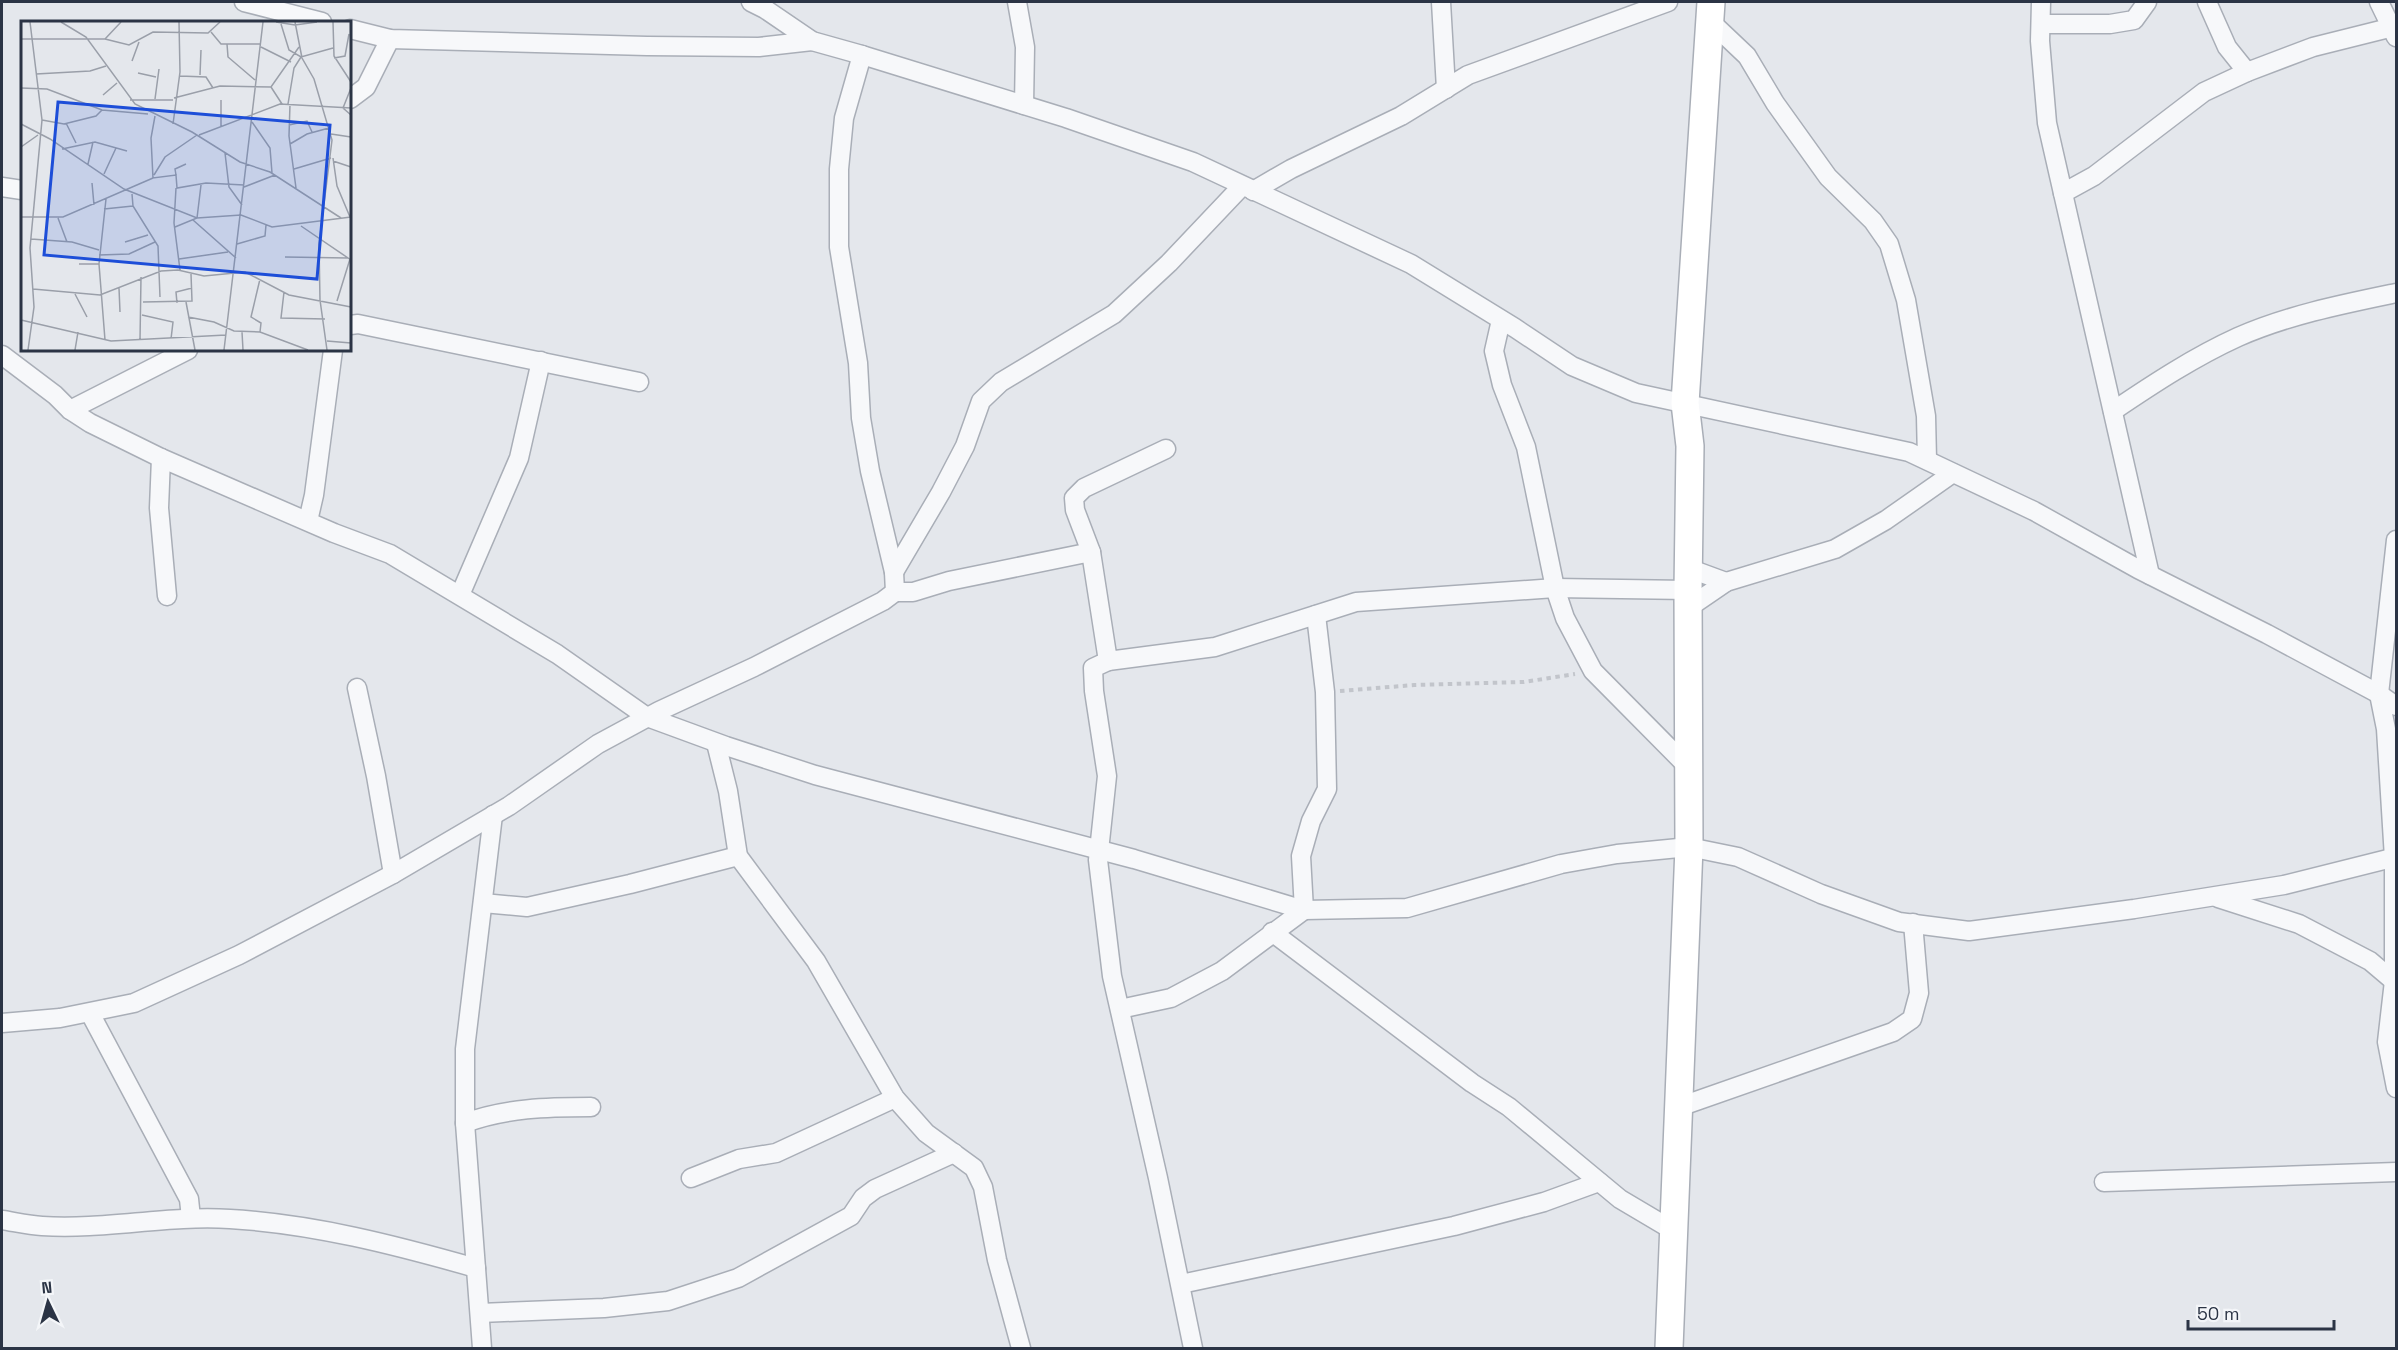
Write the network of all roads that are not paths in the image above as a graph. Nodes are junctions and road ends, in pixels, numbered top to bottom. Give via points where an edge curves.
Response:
1 (244, 2) edge
2 (751, 2) edge
3 (1017, 2) edge
4 (1441, 2) edge
5 (1668, 2) edge
6 (2041, 2) edge
7 (2147, 2) edge
8 (2207, 2) edge
9 (2379, 2) edge
10 (1711, 11) edge
11 (318, 21) edge
12 (2041, 24) junction
13 (351, 29) edge
14 (2395, 32) edge
15 (390, 39) junction
16 (812, 41) junction
17 (862, 55) junction
18 (2247, 72) junction
19 (1446, 89) junction
20 (351, 98) edge
21 (1024, 105) junction
22 (2, 188) edge
23 (1248, 188) junction
24 (21, 190) edge
25 (2063, 193) junction
26 (2397, 293) edge
27 (1501, 320) junction
28 (351, 325) edge
29 (186, 351) edge
30 (333, 351) edge
31 (2, 354) edge
32 (541, 361) junction
33 (639, 382) dead end
34 (1685, 403) junction
35 (70, 410) junction
36 (2113, 411) junction
37 (1167, 449) dead end
38 (161, 458) junction
39 (1927, 460) junction
40 (1953, 473) junction
41 (308, 521) junction
42 (2397, 540) edge
43 (1091, 552) junction
44 (894, 572) junction
45 (2150, 575) junction
46 (1726, 582) junction
47 (1555, 588) junction
48 (1688, 589) junction
49 (895, 592) junction
50 (460, 595) junction
51 (167, 596) dead end
52 (1316, 615) junction
53 (1108, 661) junction
54 (357, 688) dead end
55 (2379, 694) junction
56 (2397, 706) edge
57 (647, 717) junction
58 (716, 743) junction
59 (1691, 770) junction
60 (493, 815) junction
61 (1689, 847) junction
62 (1098, 850) junction
63 (738, 856) junction
64 (2395, 858) edge
65 (393, 874) junction
66 (2213, 897) junction
67 (483, 903) junction
68 (1304, 910) junction
69 (1913, 924) junction
70 (1272, 932) junction
71 (2395, 982) edge
72 (1120, 1009) junction
73 (90, 1013) junction
74 (2, 1023) edge
75 (2397, 1088) edge
76 (895, 1098) junction
77 (591, 1107) dead end
78 (1679, 1107) junction
79 (465, 1123) junction
80 (954, 1153) junction
81 (2397, 1172) edge
82 (692, 1178) dead end
83 (1599, 1182) junction
84 (2104, 1182) dead end
85 (191, 1218) junction
86 (2, 1220) edge
87 (1674, 1231) junction
88 (476, 1268) junction
89 (1181, 1284) junction
90 (480, 1313) junction
91 (482, 1348) edge
92 (1021, 1348) edge
93 (1193, 1348) edge
94 (1669, 1348) edge

1 - 11 street
2 - 16 street
3 - 21 street via 1025,48
4 - 19 street
5 - 19 street via 1468,75
6 - 12 street
7 - 12 street via 2134,20
8 - 18 street via 2227,47
9 - 14 street
10 - 34 street
10 - 39 street via 1747,56 1828,177 1873,221 1889,244 1906,300 1926,416
12 - 25 street via 2048,123
13 - 15 street
14 - 18 street via 2313,47
15 - 16 street via 759,47
15 - 20 street via 366,87
16 - 17 street
17 - 21 street
17 - 44 street via 844,118 839,169 839,247 858,363 861,418
18 - 25 street via 2204,92 2094,176
19 - 23 street via 1401,116
21 - 23 street via 1193,162
22 - 24 street
23 - 27 street via 1411,264
23 - 44 street via 1114,314 1001,382 981,401 965,446
25 - 36 street
26 - 36 street via 2314,311 2239,337 2173,371
27 - 34 street via 1572,366 1636,393
27 - 47 street via 1494,351 1502,385 1526,447
28 - 32 street
29 - 35 street
30 - 41 street
31 - 35 street
32 - 33 street
32 - 50 street via 519,458
34 - 39 street via 1909,452
34 - 48 street via 1690,447
35 - 38 street
36 - 45 street
37 - 43 street via 1084,488 1074,498
38 - 41 street
38 - 51 street via 159,508
39 - 40 street
40 - 45 street via 2034,511
40 - 46 street via 1886,520 1835,549
41 - 50 street via 390,554
42 - 55 street
43 - 49 street via 949,580 913,592
43 - 53 street
44 - 49 street
45 - 55 street
46 - 48 street
46 - 48 street
47 - 48 street
47 - 52 street via 1356,602
47 - 59 street via 1565,618 1593,671
48 - 59 street
49 - 57 street via 764,662
50 - 57 street via 557,654
52 - 53 street via 1215,647
52 - 68 street via 1325,692 1327,789 1311,821 1301,856
53 - 62 street via 1093,668 1107,776
54 - 65 street
55 - 56 street
55 - 64 street via 2386,729
57 - 58 street
57 - 60 street via 598,744
58 - 62 street via 815,775
58 - 63 street
59 - 61 street
60 - 65 street
60 - 67 street
61 - 68 street via 1561,864 1407,908
61 - 69 street via 1738,857 1821,894
61 - 78 street
62 - 68 street
62 - 72 street via 1112,976
63 - 67 street via 527,907
63 - 76 street via 816,961
64 - 66 street via 2284,885
64 - 71 street
65 - 73 street via 199,974 134,1003
66 - 69 street via 1969,931
66 - 71 street via 2299,924 2370,961
67 - 79 street via 465,1049
68 - 70 street
69 - 78 street via 1919,993 1912,1018 1893,1032
70 - 72 street via 1222,971 1171,998
70 - 83 street via 1509,1107
71 - 75 street via 2388,1042
72 - 89 street
73 - 74 street
73 - 85 street via 189,1199
76 - 80 street via 927,1133
76 - 82 street via 776,1153 739,1160
77 - 79 street via 539,1107 482,1116
78 - 87 street
79 - 88 street
80 - 90 street via 875,1189 851,1216 738,1278 668,1301
80 - 92 street via 974,1168 983,1187 997,1260
81 - 84 street
83 - 87 street
83 - 89 street via 1544,1202 1454,1226
85 - 86 street via 44,1226
85 - 88 street via 326,1231 381,1241
87 - 94 street
88 - 90 street
89 - 93 street
90 - 91 street

